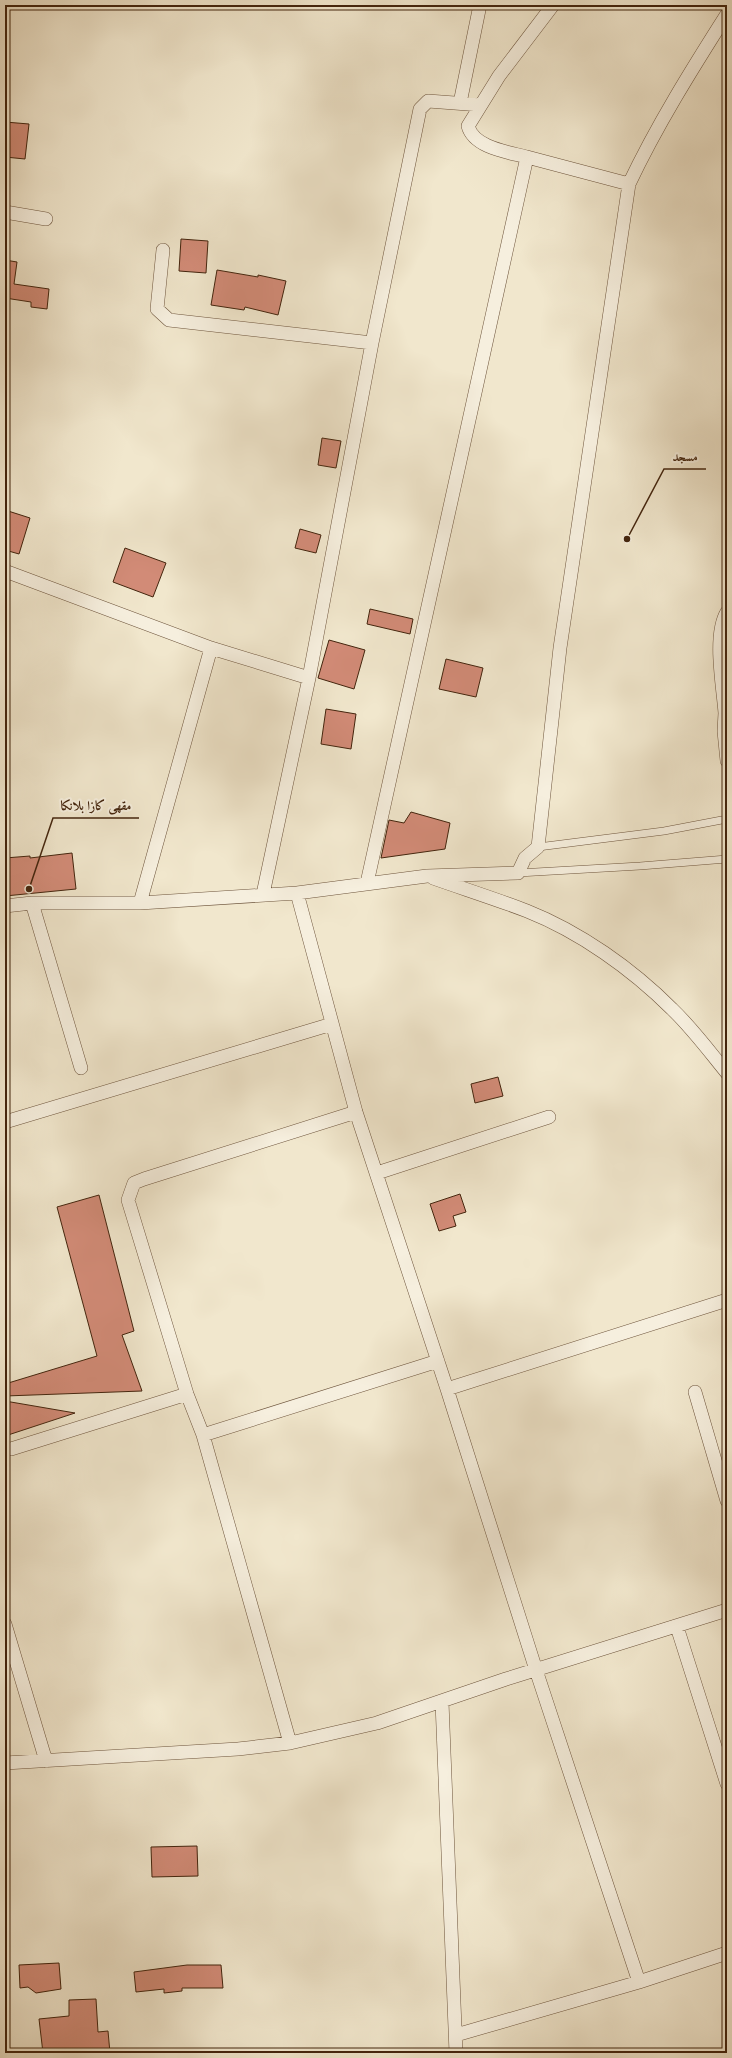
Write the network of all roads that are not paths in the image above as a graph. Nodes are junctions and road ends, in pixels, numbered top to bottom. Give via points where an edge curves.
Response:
1 (480, 5) edge
2 (553, 5) edge
3 (727, 14) edge
4 (460, 103) junction
5 (481, 105) junction
6 (527, 158) junction
7 (629, 184) junction
8 (5, 212) edge
9 (46, 219) dead end
10 (163, 250) dead end
11 (372, 343) junction
12 (5, 571) edge
13 (727, 612) edge
14 (211, 648) junction
15 (309, 678) junction
16 (726, 711) edge
17 (727, 761) edge
18 (727, 819) edge
19 (538, 847) junction
20 (727, 859) edge
21 (518, 873) junction
22 (427, 876) junction
23 (367, 883) junction
24 (297, 893) junction
25 (262, 894) junction
26 (32, 903) junction
27 (140, 903) junction
28 (5, 906) edge
29 (332, 1024) junction
30 (81, 1068) dead end
31 (727, 1073) edge
32 (356, 1112) junction
33 (550, 1117) dead end
34 (5, 1122) edge
35 (377, 1173) junction
36 (727, 1300) edge
37 (438, 1361) junction
38 (447, 1389) junction
39 (695, 1392) dead end
40 (187, 1394) junction
41 (203, 1435) junction
42 (11, 1449) dead end
43 (727, 1501) edge
44 (727, 1610) edge
45 (5, 1624) edge
46 (677, 1627) junction
47 (536, 1670) junction
48 (442, 1702) junction
49 (290, 1743) junction
50 (46, 1761) junction
51 (5, 1763) edge
52 (727, 1784) edge
53 (727, 1953) edge
54 (638, 1982) junction
55 (456, 2035) junction
56 (456, 2053) edge

1 - 4 street
2 - 5 street via 499,76
3 - 7 street via 681,88
4 - 5 street
4 - 11 street via 428,101 420,109
5 - 6 street via 468,126 475,139 485,145
6 - 7 street
6 - 23 street
7 - 19 street via 560,648
8 - 9 street
10 - 11 street via 157,309 169,320
11 - 15 street
12 - 14 street
13 - 16 street via 723,618 720,640
14 - 15 street
14 - 27 street
15 - 25 street
16 - 17 street via 724,731
18 - 19 lane via 656,832
19 - 21 street via 526,858
20 - 21 lane
21 - 22 street
22 - 23 street
22 - 31 street via 528,912 600,950 648,986 673,1010
23 - 24 street
24 - 25 street
24 - 29 street
25 - 27 street
26 - 27 street
26 - 28 street
26 - 30 street
29 - 32 street
29 - 34 street
32 - 35 street
32 - 40 street via 134,1183 128,1200 130,1212
33 - 35 street
35 - 37 street
36 - 38 street
37 - 38 street
37 - 41 street
38 - 47 street
39 - 43 street
40 - 41 street
40 - 42 street
41 - 49 street
44 - 46 street
45 - 50 street
46 - 47 street
46 - 52 street
47 - 48 street
47 - 54 street
48 - 49 street via 377,1723
48 - 55 street
49 - 50 street via 238,1749
50 - 51 street
53 - 54 street
54 - 55 street
55 - 56 street

